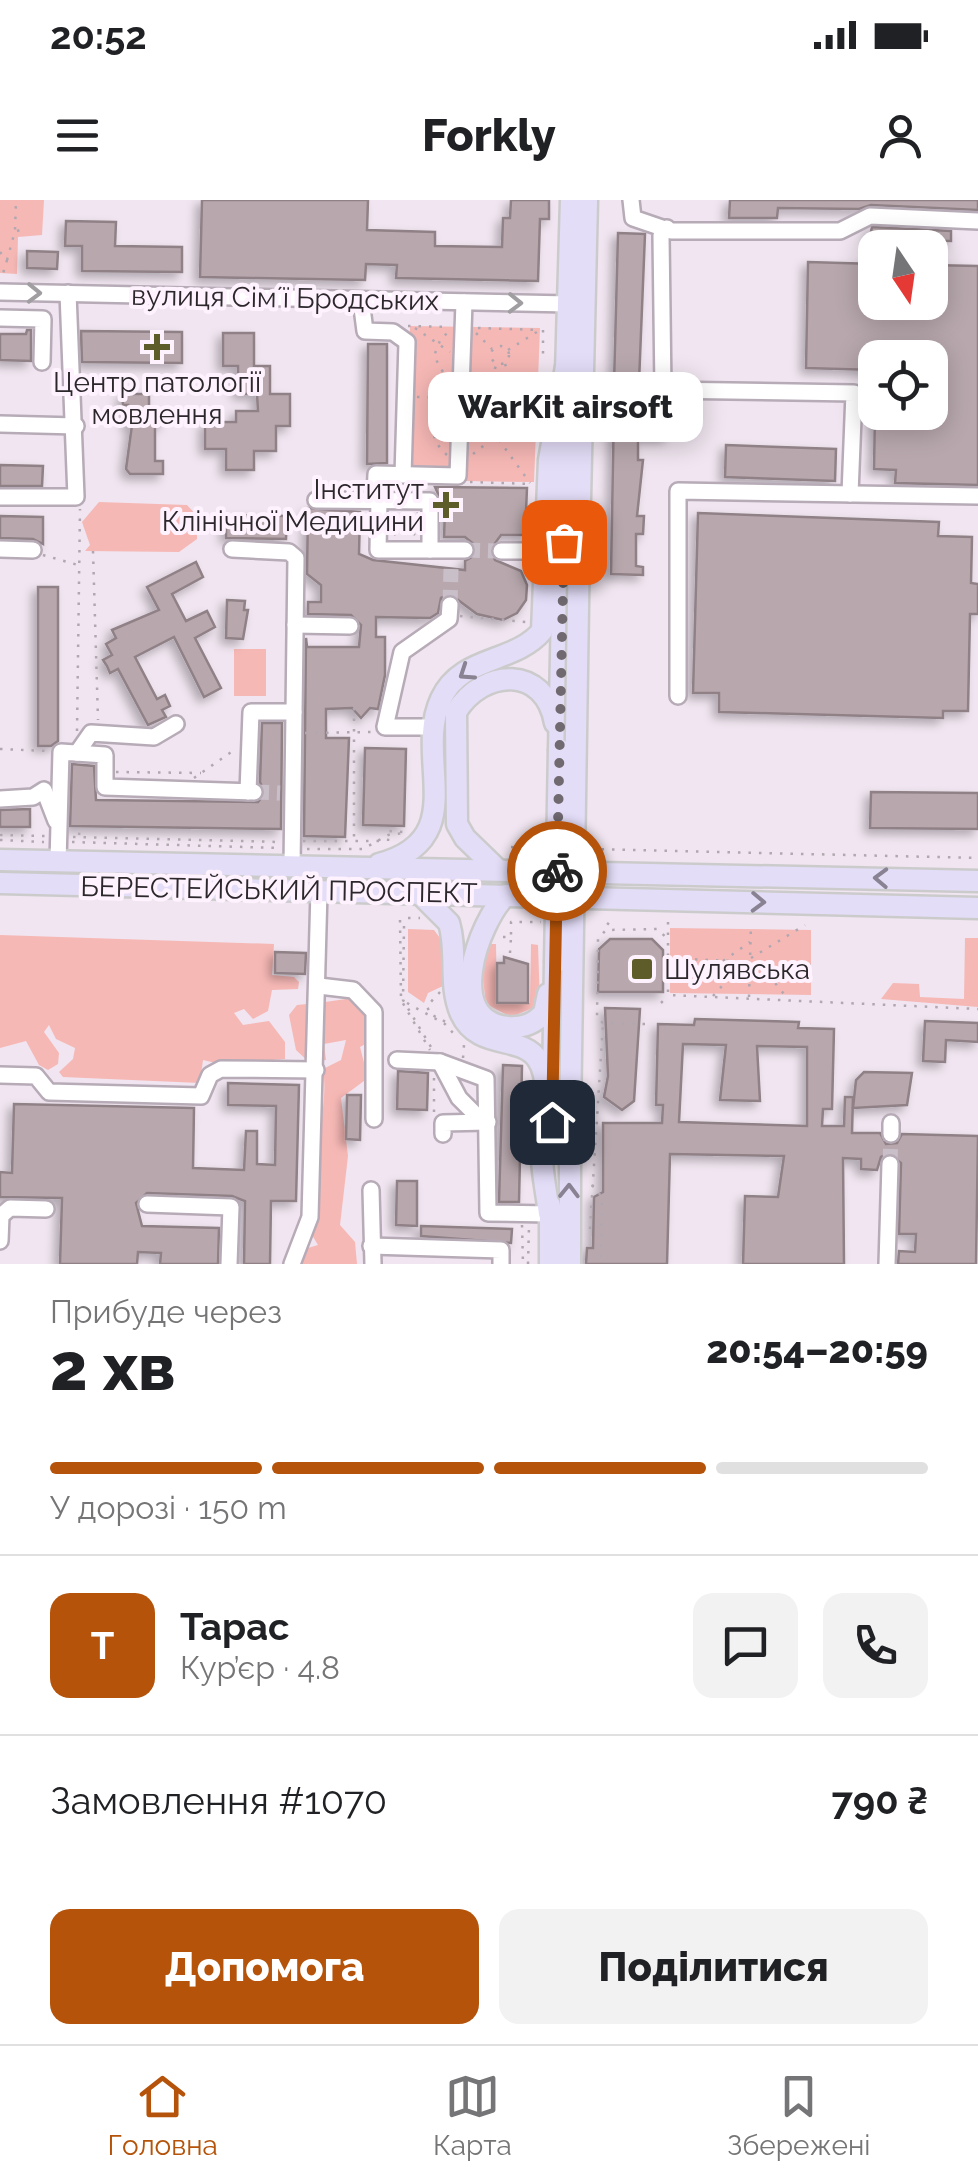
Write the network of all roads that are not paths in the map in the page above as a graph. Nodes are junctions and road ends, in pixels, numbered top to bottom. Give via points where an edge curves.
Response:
1 (571, 200) edge
2 (588, 200) edge
3 (631, 200) edge
4 (978, 221) edge
5 (667, 228) junction
6 (0, 292) edge
7 (68, 294) junction
8 (361, 300) junction
9 (464, 302) junction
10 (569, 304) junction
11 (0, 318) edge
12 (69, 348) junction
13 (0, 424) edge
14 (76, 426) junction
15 (402, 475) junction
16 (850, 494) junction
17 (0, 496) edge
18 (978, 496) edge
19 (377, 498) junction
20 (316, 500) dead end
21 (563, 545) junction
22 (0, 549) edge
23 (232, 549) dead end
24 (34, 550) road end
25 (430, 550) junction
26 (500, 551) tunnel mouth
27 (451, 569) dead end
28 (450, 612) road end
29 (294, 625) junction
30 (350, 626) dead end
31 (678, 696) dead end
32 (294, 712) junction
33 (176, 724) dead end
34 (444, 726) junction
35 (559, 750) junction
36 (69, 752) junction
37 (0, 799) edge
38 (59, 842) junction
39 (292, 852) junction
40 (0, 860) edge
41 (365, 868) junction
42 (498, 870) junction
43 (978, 881) edge
44 (0, 882) edge
45 (319, 892) junction
46 (420, 894) junction
47 (506, 895) junction
48 (978, 908) edge
49 (555, 963) junction
50 (319, 986) junction
51 (397, 1060) dead end
52 (437, 1062) junction
53 (316, 1070) junction
54 (0, 1075) edge
55 (374, 1118) dead end
56 (561, 1120) junction
57 (485, 1122) junction
58 (443, 1128) road end
59 (890, 1164) tunnel mouth
60 (371, 1190) dead end
61 (147, 1204) dead end
62 (46, 1208) dead end
63 (534, 1216) junction
64 (0, 1240) edge
65 (372, 1246) junction
66 (229, 1264) edge
67 (292, 1264) edge
68 (374, 1264) edge
69 (501, 1264) edge
70 (550, 1264) edge
71 (570, 1264) edge
72 (887, 1264) edge

1 - 10 main road
2 - 21 main road
3 - 5 street via 633,218
4 - 5 street via 870,216 840,231
5 - 16 street via 661,236 662,390 854,393
6 -> 7 street, вулиця Сімʼї Бродських
7 - 8 street, вулиця Сімʼї Бродських
7 - 12 street
8 - 9 street, вулиця Сімʼї Бродських
8 - 15 street via 365,331 392,332 406,342
9 -> 10 street, вулиця Сімʼї Бродських
9 - 15 street via 464,458 458,476
10 - 21 main road via 549,460
11 - 12 street via 43,319 46,360
12 - 14 street via 70,416
13 - 14 street
14 - 17 street via 76,498
15 - 19 street via 376,474
16 - 18 street
16 - 31 street via 678,491
19 - 20 street
19 - 25 street via 430,502
19 - 25 street via 378,550
21 - 26 street
21 -> 34 main road via 542,631 466,669 442,696
21 - 35 main road
21 - 56 main road, bridge
22 - 24 street
23 - 29 street via 296,558
25 - 27 street via 458,550
28 - 34 street via 402,652 385,727
29 - 30 street
29 - 32 street
32 - 36 street via 251,712 251,792 105,787 105,754
32 - 39 street via 286,794
33 - 36 street via 154,737 91,733
34 - 35 main road via 476,690 524,678 548,699
34 - 41 main road via 431,826 412,851
34 - 42 main road via 457,824
35 - 49 main road, bridge
36 - 38 street
37 - 38 street via 44,790
38 - 39 main road, БЕРЕСТЕЙСЬКИЙ ПРОСПЕКТ
38 - 40 main road, БЕРЕСТЕЙСЬКИЙ ПРОСПЕКТ
39 - 41 main road, БЕРЕСТЕЙСЬКИЙ ПРОСПЕКТ
41 - 42 main road, БЕРЕСТЕЙСЬКИЙ ПРОСПЕКТ
43 -> 42 main road, БЕРЕСТЕЙСЬКИЙ ПРОСПЕКТ
44 - 45 main road, БЕРЕСТЕЙСЬКИЙ ПРОСПЕКТ
45 - 46 main road, БЕРЕСТЕЙСЬКИЙ ПРОСПЕКТ
45 - 50 street
46 - 47 main road, БЕРЕСТЕЙСЬКИЙ ПРОСПЕКТ
46 - 63 main road via 449,923 453,988 468,1026 538,1060 542,1160
47 -> 48 main road, БЕРЕСТЕЙСЬКИЙ ПРОСПЕКТ
47 - 49 main road via 484,926 471,992 488,1020 526,1026 544,1013
49 - 56 main road
50 - 53 street
50 - 55 street via 352,990 374,1012
51 - 52 street
52 - 57 street via 459,1098
52 - 57 street via 486,1079
53 - 54 street via 221,1069 210,1075 201,1096 49,1092 36,1076
53 - 67 street via 310,1217
56 - 63 main road
71 -> 56 main road
57 - 58 street
57 - 63 street via 488,1214
59 - 72 street
60 - 65 street
61 - 66 street via 231,1207
62 - 64 street via 10,1208 1,1216
63 - 70 main road
65 - 68 street
65 - 69 street via 501,1250

